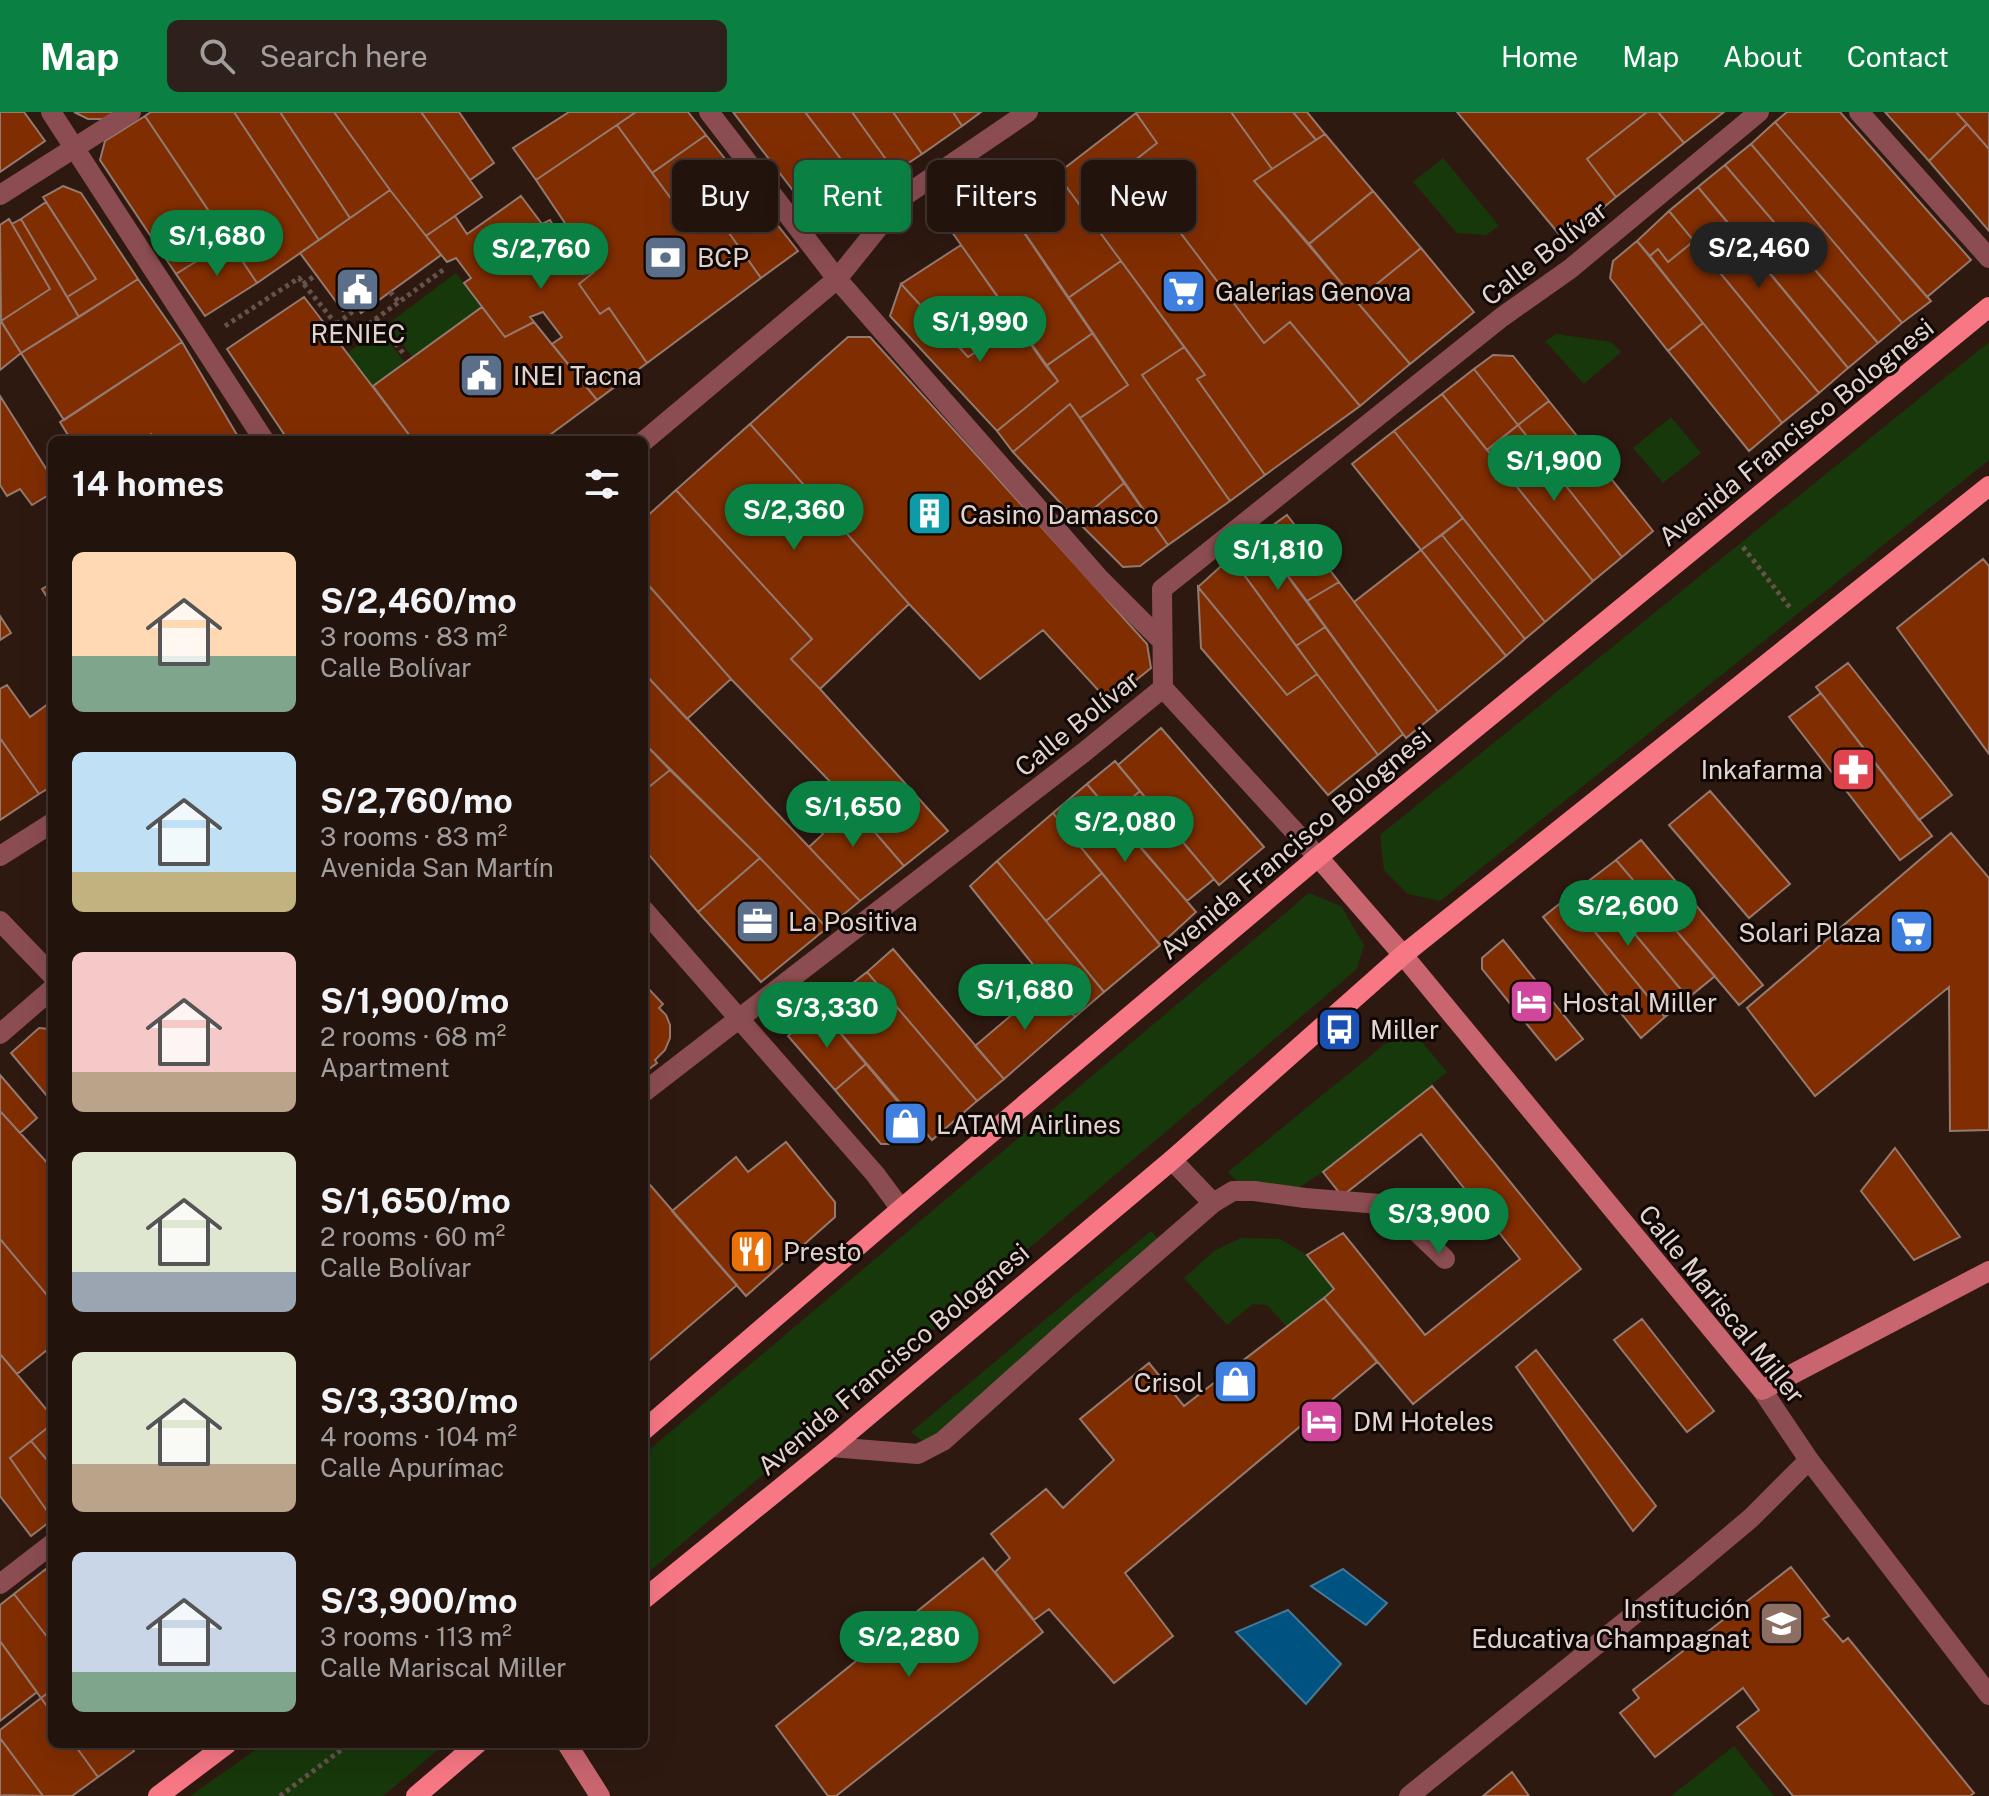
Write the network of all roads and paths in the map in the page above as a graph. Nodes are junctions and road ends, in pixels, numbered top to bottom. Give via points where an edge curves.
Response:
1 (51, 112) edge
2 (131, 112) edge
3 (709, 112) edge
4 (1028, 112) edge
5 (1759, 112) edge
6 (1859, 112) edge
7 (75, 147) junction
8 (0, 195) edge
9 (1989, 258) edge
10 (443, 270) dead end
11 (316, 275) dead end
12 (837, 279) junction
13 (303, 284) junction
14 (390, 292) dead end
15 (399, 302) junction
16 (1989, 307) edge
17 (357, 308) dead end
18 (376, 318) junction
19 (337, 324) junction
20 (204, 350) junction
21 (403, 353) dead end
22 (261, 436) edge
23 (648, 438) edge
24 (1989, 486) edge
25 (1739, 544) dead end
26 (1794, 613) dead end
27 (1162, 641) junction
28 (1163, 688) junction
29 (48, 826) edge
30 (0, 856) edge
31 (1318, 857) junction
32 (648, 914) edge
33 (0, 921) edge
34 (1403, 955) junction
35 (48, 971) edge
36 (48, 992) edge
37 (740, 1018) junction
38 (0, 1034) edge
39 (648, 1089) edge
40 (1172, 1160) junction
41 (1213, 1203) junction
42 (901, 1209) junction
43 (1445, 1259) dead end
44 (1989, 1271) edge
45 (1762, 1390) junction
46 (648, 1427) edge
47 (831, 1447) junction
48 (1809, 1460) junction
49 (48, 1547) edge
50 (0, 1584) edge
51 (648, 1596) edge
52 (1989, 1695) edge
53 (222, 1748) edge
54 (344, 1748) edge
55 (472, 1748) edge
56 (570, 1748) edge
57 (158, 1796) edge
58 (280, 1796) edge
59 (416, 1796) edge
60 (600, 1796) edge
61 (1409, 1796) edge

1 - 7 street
2 - 7 street
3 - 12 street
4 - 12 street via 903,197
5 - 27 street, Calle Bolívar via 1570,269 1502,317 1162,589
6 - 9 street
7 - 8 street
7 - 20 street
10 - 15 path
11 - 13 path
12 - 23 street
12 - 27 street via 1099,578
13 - 19 path
13 - 20 path via 299,278 215,332
14 - 15 path
15 - 18 path
16 - 31 main road, Avenida Francisco Bolognesi
17 - 19 path
18 - 19 path via 348,339
18 - 21 path
20 - 22 street
24 - 34 main road, Avenida Francisco Bolognesi
25 - 26 path
27 - 28 street, Calle Bolívar
28 - 31 street
28 - 37 street, Calle Bolívar
29 - 30 street
31 - 34 street, Calle Mariscal Miller
31 - 42 main road, Avenida Francisco Bolognesi
32 - 37 street
33 - 35 street
34 - 40 main road, Avenida Francisco Bolognesi
34 - 45 street, Calle Mariscal Miller
36 - 38 street
37 - 39 street, Calle Bolívar
37 - 42 street
40 - 41 street
40 - 47 main road, Avenida Francisco Bolognesi
41 - 43 street via 1233,1191 1254,1191 1380,1204 1392,1208
41 - 47 street via 943,1441 918,1454
42 - 46 main road, Avenida Francisco Bolognesi
44 - 45 street
45 - 48 street, Calle Mariscal Miller
47 - 51 main road, Avenida Francisco Bolognesi
48 - 52 street, Calle Mariscal Miller
48 - 61 street via 1688,1571
49 - 50 street
53 - 57 main road
54 - 58 path
55 - 59 main road
56 - 60 street

